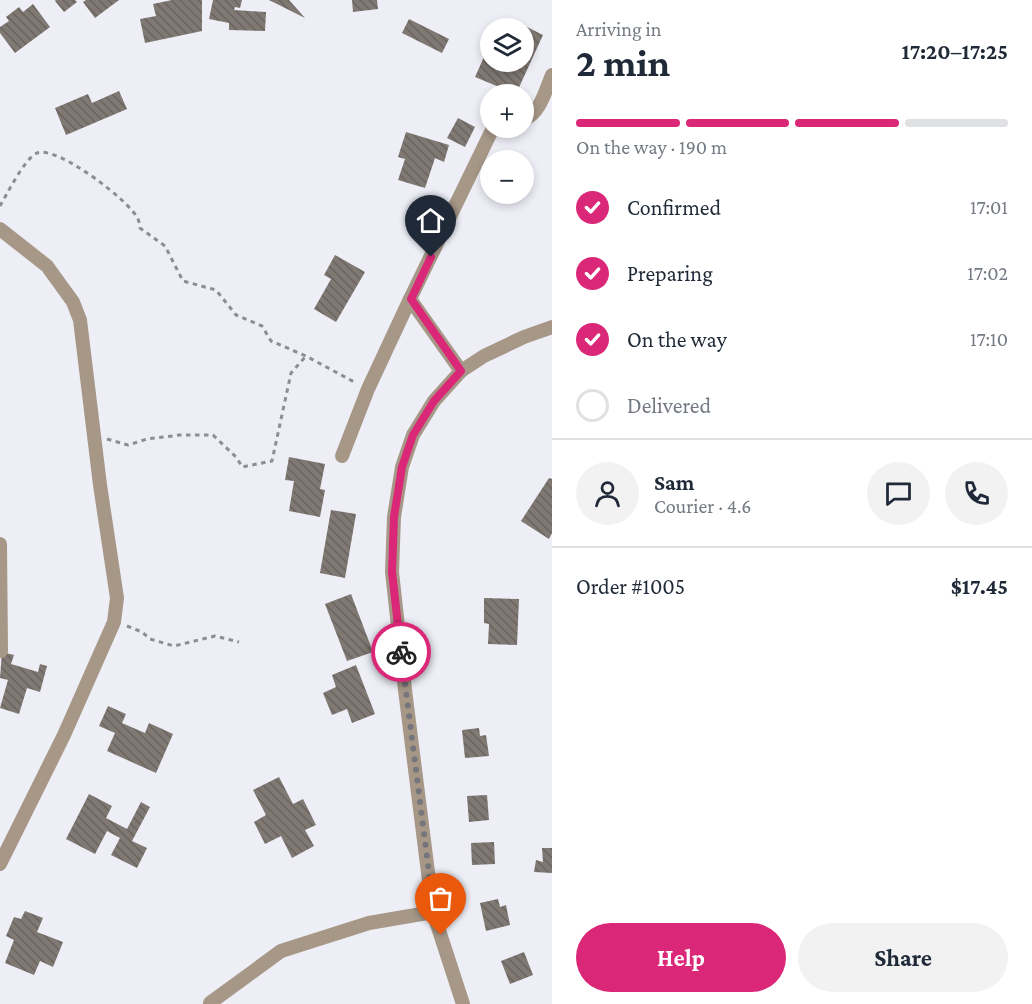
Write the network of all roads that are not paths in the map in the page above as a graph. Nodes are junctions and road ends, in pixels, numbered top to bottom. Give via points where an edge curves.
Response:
1 (552, 75) edge
2 (534, 113) edge
3 (488, 138) edge
4 (0, 229) edge
5 (411, 299) junction
6 (552, 327) edge
7 (461, 371) junction
8 (342, 456) dead end
9 (0, 544) edge
10 (1, 651) edge
11 (4, 847) edge
12 (0, 864) edge
13 (434, 912) junction
14 (210, 1003) edge
15 (463, 1004) edge

1 - 2 street
3 - 5 street
4 - 11 street via 47,266 73,302 80,320 117,598 114,622 64,735
5 - 7 street
5 - 8 street via 368,389
6 - 7 street via 484,356
7 - 13 street via 434,401 413,435 402,467 394,517 392,572
9 - 10 street
11 - 12 street
13 - 14 street via 369,923 281,951
13 - 15 street

